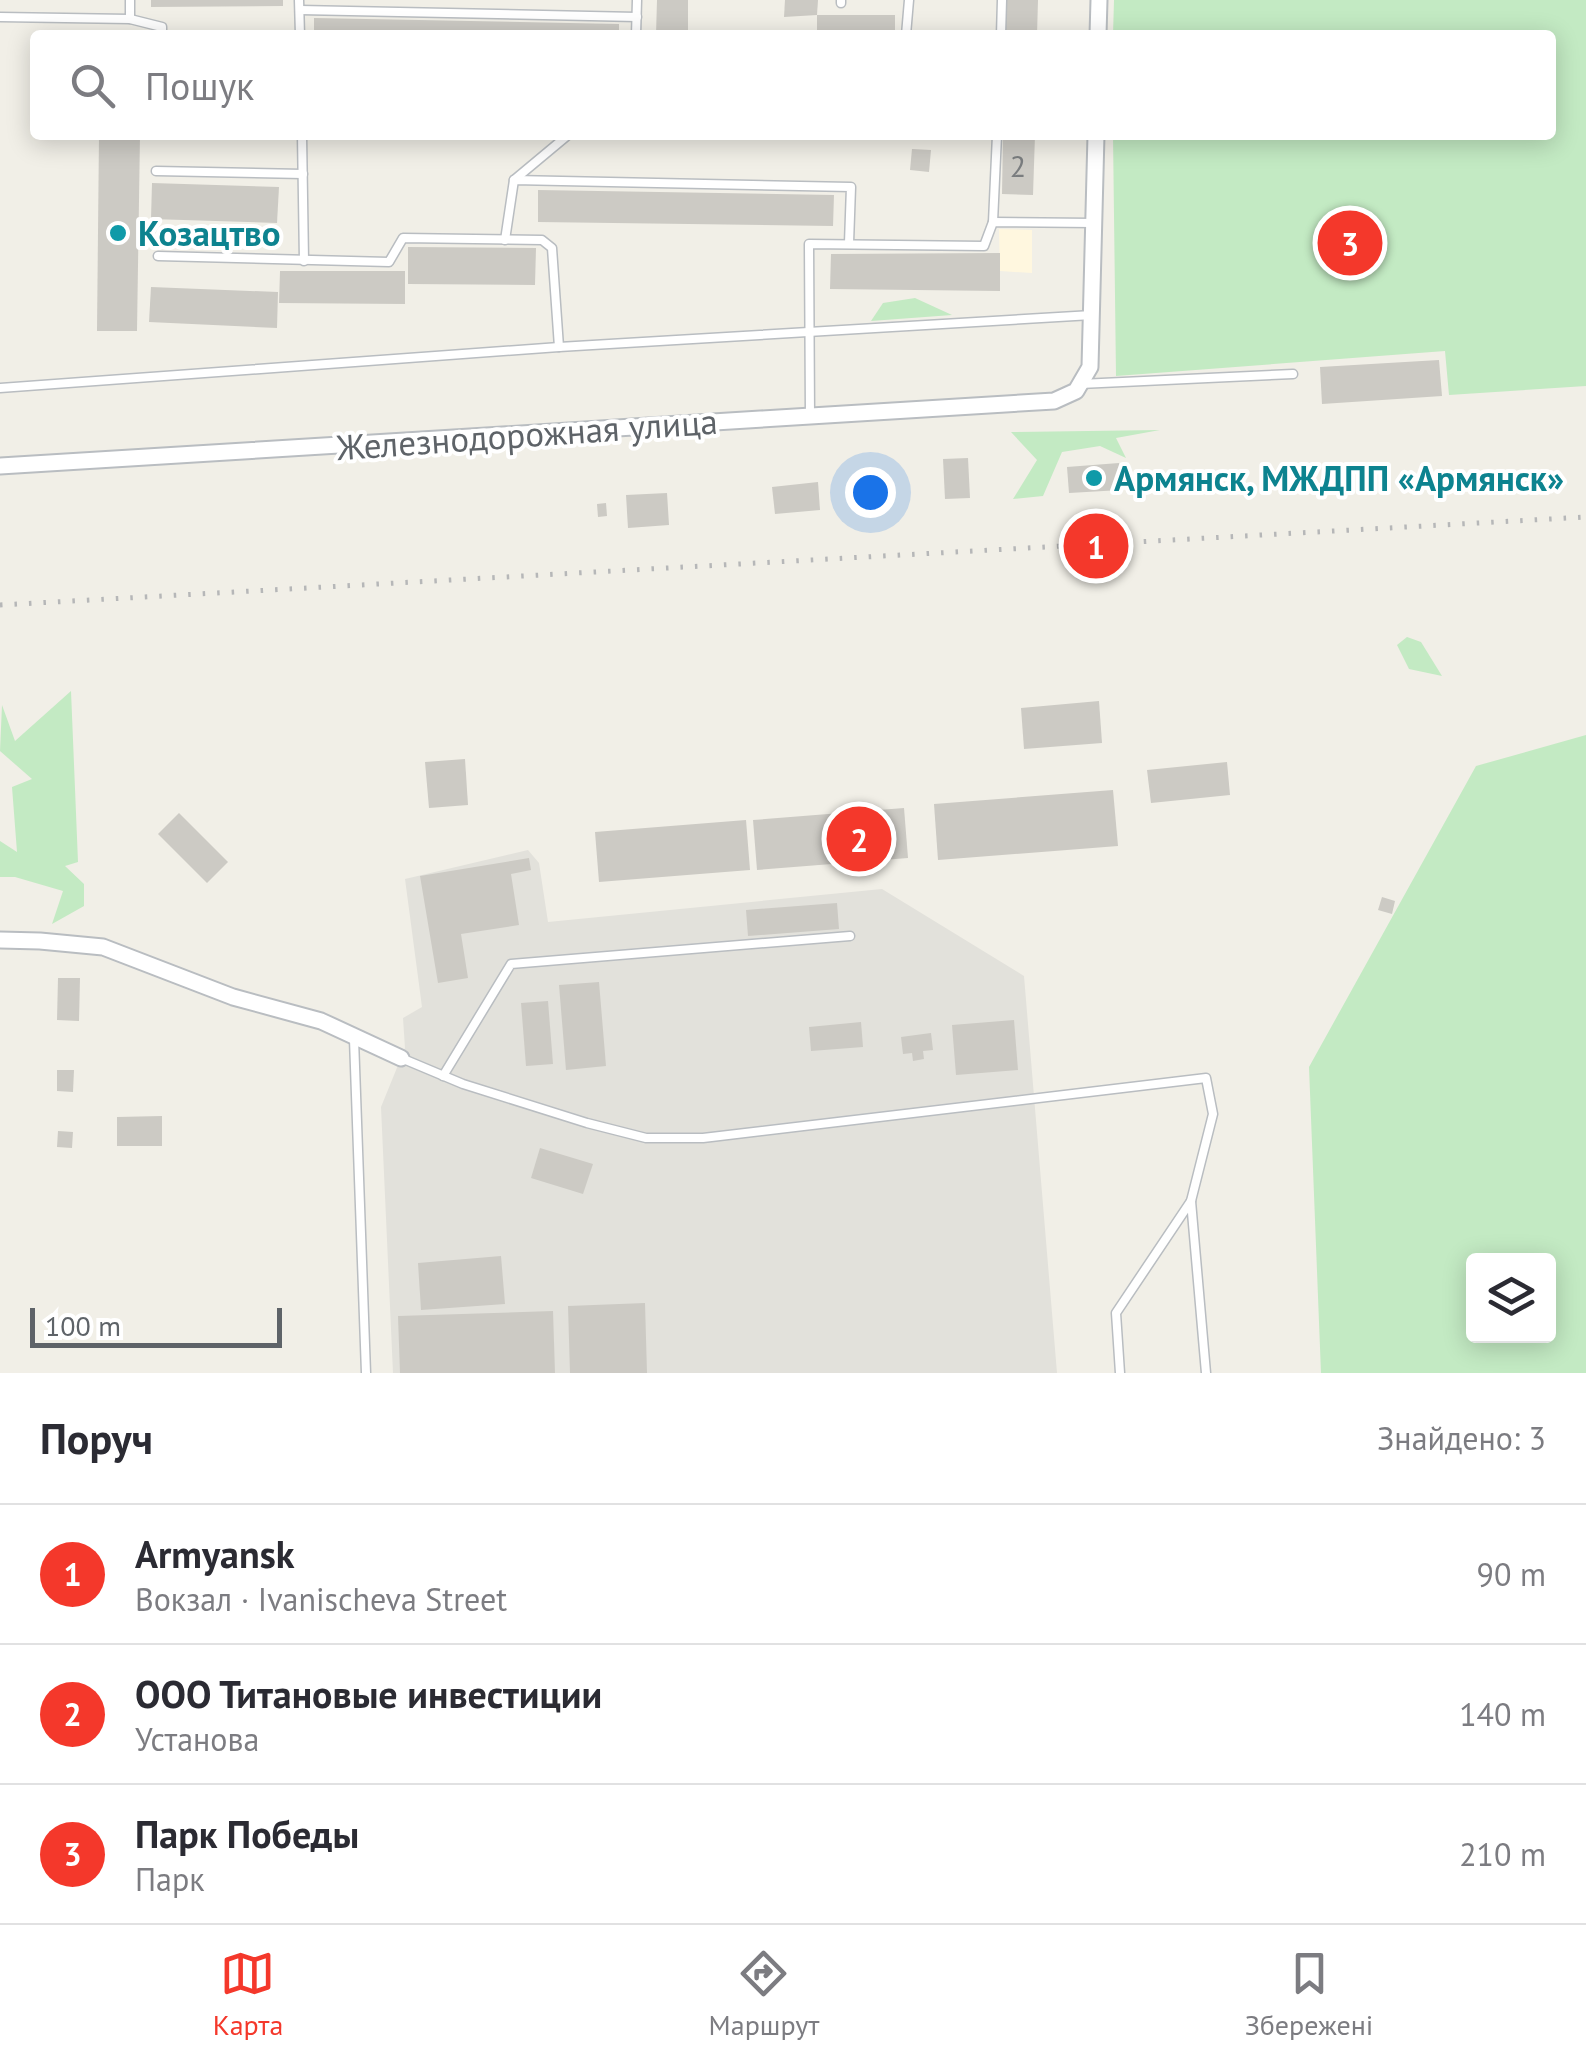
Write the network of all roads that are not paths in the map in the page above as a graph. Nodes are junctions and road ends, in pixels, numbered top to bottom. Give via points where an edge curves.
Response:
1 (130, 0) edge
2 (637, 0) edge
3 (909, 0) edge
4 (1002, 0) edge
5 (1099, 0) edge
6 (300, 5) edge
7 (636, 16) junction
8 (0, 17) edge
9 (130, 19) junction
10 (162, 30) edge
11 (636, 30) edge
12 (906, 30) edge
13 (1000, 30) edge
14 (1098, 30) edge
15 (302, 140) edge
16 (562, 140) edge
17 (997, 140) edge
18 (1096, 140) edge
19 (156, 171) dead end
20 (303, 174) junction
21 (514, 180) junction
22 (993, 222) junction
23 (1094, 223) junction
24 (505, 240) junction
25 (849, 243) junction
26 (158, 256) dead end
27 (304, 261) junction
28 (1092, 315) junction
29 (808, 334) junction
30 (559, 347) junction
31 (1293, 374) dead end
32 (1080, 384) junction
33 (0, 388) edge
34 (810, 416) junction
35 (0, 466) edge
36 (850, 936) dead end
37 (0, 940) edge
38 (354, 1039) junction
39 (401, 1058) joint
40 (444, 1076) junction
41 (1191, 1200) junction
42 (366, 1373) edge
43 (1120, 1373) edge
44 (1206, 1373) edge

1 - 9 lane
2 - 7 lane
3 - 12 lane
4 - 13 lane
5 - 14 street
6 - 7 lane
7 - 11 lane
8 - 9 lane
9 - 10 lane
15 - 20 lane
16 - 21 lane
17 - 22 lane
18 - 23 street
19 - 20 lane
20 - 27 lane
21 - 24 lane
21 - 25 lane via 851,187
22 - 23 lane
22 - 25 lane via 984,246
23 - 28 street
24 - 27 lane via 403,238 389,262
24 - 30 lane via 542,240 552,248
25 - 29 lane via 810,244
26 - 27 lane
28 - 29 lane
28 - 32 street via 1090,367
29 - 30 lane
29 - 34 lane
30 - 33 lane
31 - 32 lane
32 - 34 street, Железнодорожная улица via 1054,401
34 - 35 street, Железнодорожная улица
36 - 40 lane via 512,964
37 - 38 street via 103,948 233,997 322,1021
38 - 39 street
38 - 42 lane
39 - 40 lane
40 - 41 lane via 646,1138 703,1138 1206,1078 1213,1114
41 - 43 lane via 1116,1313
41 - 44 lane

